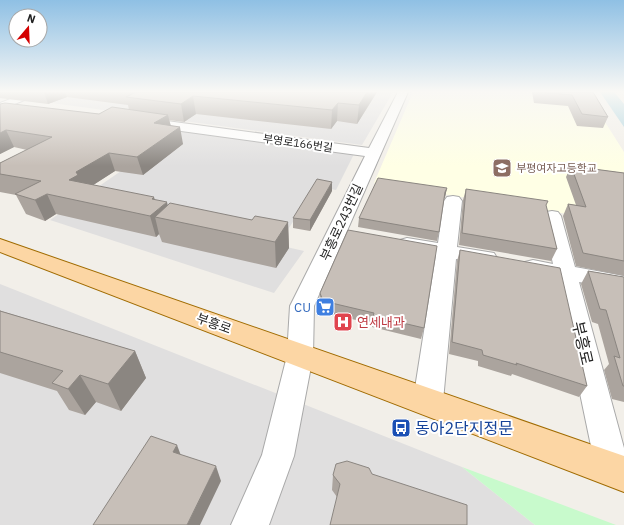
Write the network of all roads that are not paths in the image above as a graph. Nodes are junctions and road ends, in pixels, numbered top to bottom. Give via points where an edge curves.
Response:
1 (391, 116) edge
2 (136, 121) edge
3 (373, 153) junction
4 (453, 200) dead end
5 (552, 216) dead end
6 (336, 231) junction
7 (358, 235) edge
8 (388, 240) edge
9 (0, 245) edge
10 (447, 251) junction
11 (566, 273) junction
12 (624, 283) edge
13 (300, 356) junction
14 (428, 401) junction
15 (619, 472) edge
16 (250, 525) edge

1 - 3 street, 부흥로243번길
2 - 3 street, 부영로166번길
3 - 6 street, 부흥로243번길
4 - 10 street
5 - 11 street, 부흥로
6 - 7 street
6 - 13 street, 부흥로243번길 via 302,306
8 - 10 street
9 - 13 main road, 부흥로
10 - 11 street
10 - 14 street
11 - 12 street
11 - 15 street, 부흥로
13 - 14 main road, 부흥로
13 - 16 street, 부흥로243번길 via 278,456
14 - 15 main road, 부흥로

